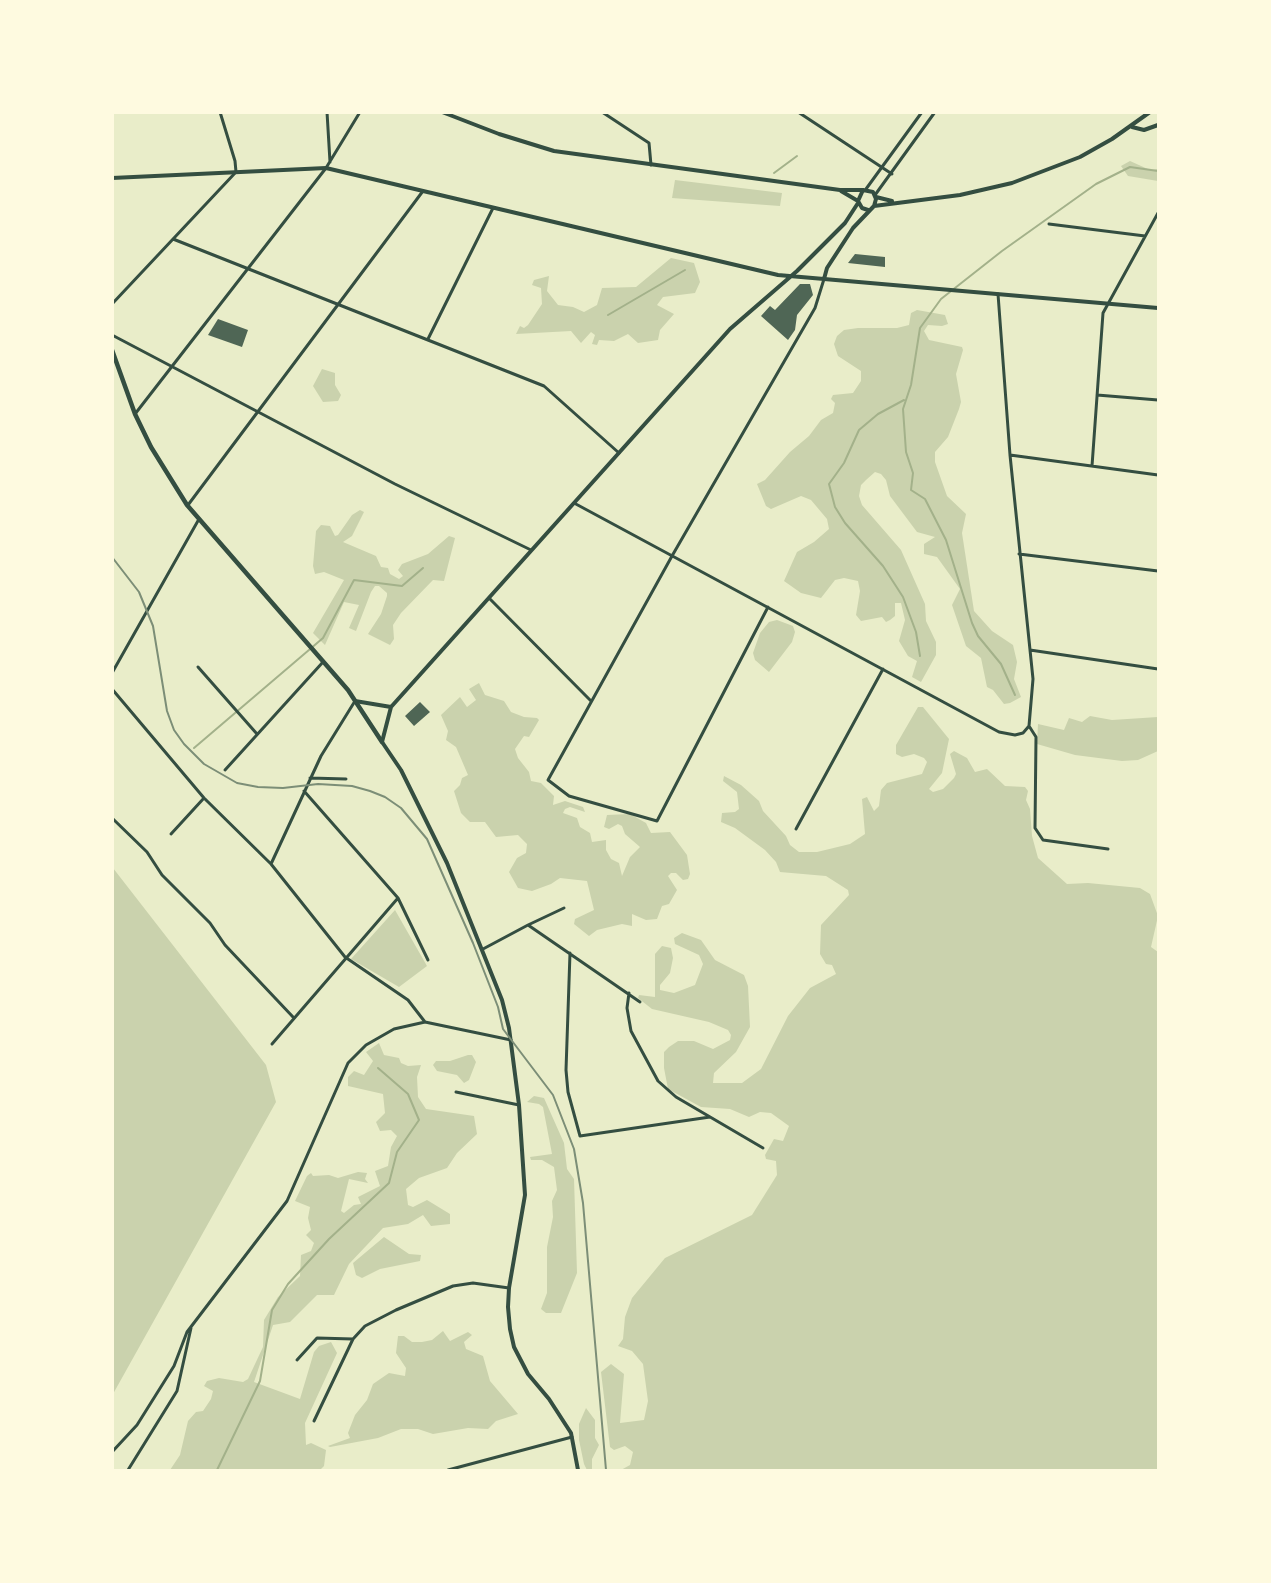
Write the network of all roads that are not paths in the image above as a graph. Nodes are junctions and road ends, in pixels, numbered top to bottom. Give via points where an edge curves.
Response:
1 (220, 112) edge
2 (327, 112) edge
3 (360, 112) edge
4 (442, 112) edge
5 (602, 112) edge
6 (798, 112) edge
7 (922, 112) edge
8 (935, 112) edge
9 (1150, 112) edge
10 (1158, 125) edge
11 (1131, 126) junction
12 (330, 162) junction
13 (651, 165) junction
14 (326, 168) junction
15 (883, 168) junction
16 (236, 172) junction
17 (892, 174) junction
18 (112, 178) edge
19 (424, 190) junction
20 (840, 190) junction
21 (864, 190) junction
22 (876, 196) junction
23 (858, 202) junction
24 (896, 202) junction
25 (493, 206) junction
26 (874, 206) junction
27 (869, 210) junction
28 (1158, 213) edge
29 (1049, 224) dead end
30 (1145, 236) junction
31 (173, 239) junction
32 (247, 269) junction
33 (790, 277) junction
34 (824, 279) junction
35 (998, 292) junction
36 (1107, 303) junction
37 (112, 304) edge
38 (338, 305) junction
39 (1158, 308) edge
40 (112, 335) edge
41 (427, 340) junction
42 (112, 350) edge
43 (172, 366) junction
44 (1097, 395) junction
45 (1158, 400) edge
46 (258, 412) junction
47 (135, 414) junction
48 (619, 453) junction
49 (1010, 455) junction
50 (1092, 466) junction
51 (1158, 475) edge
52 (574, 503) junction
53 (187, 505) junction
54 (199, 519) junction
55 (531, 550) junction
56 (1019, 554) junction
57 (672, 556) junction
58 (1158, 571) edge
59 (489, 598) junction
60 (768, 607) junction
61 (1030, 650) junction
62 (323, 662) junction
63 (198, 667) dead end
64 (883, 669) junction
65 (1158, 669) edge
66 (112, 673) edge
67 (112, 689) edge
68 (355, 701) junction
69 (591, 701) junction
70 (391, 707) junction
71 (1029, 726) junction
72 (257, 734) junction
73 (382, 742) junction
74 (225, 770) dead end
75 (310, 777) junction
76 (346, 779) dead end
77 (304, 791) junction
78 (204, 798) junction
79 (112, 818) edge
80 (796, 829) dead end
81 (171, 834) dead end
82 (1108, 849) dead end
83 (271, 864) junction
84 (398, 898) junction
85 (564, 908) dead end
86 (528, 925) junction
87 (483, 949) junction
88 (570, 953) junction
89 (345, 957) junction
90 (428, 960) dead end
91 (629, 993) junction
92 (640, 1002) dead end
93 (293, 1017) junction
94 (425, 1022) junction
95 (511, 1040) junction
96 (272, 1044) dead end
97 (456, 1092) dead end
98 (519, 1105) junction
99 (710, 1118) junction
100 (763, 1148) dead end
101 (509, 1288) junction
102 (191, 1326) junction
103 (353, 1339) junction
104 (297, 1360) dead end
105 (314, 1421) dead end
106 (572, 1437) junction
107 (112, 1452) edge
108 (128, 1470) edge
109 (448, 1470) edge
110 (578, 1470) edge

1 - 16 street
2 - 12 street
3 - 12 street
4 - 13 street via 554,151
5 - 13 street via 649,144
6 - 15 street
7 - 15 street
8 - 17 street
9 - 11 street
10 - 11 street via 1144,130
11 - 24 street via 1080,157 1012,183 960,195
12 - 14 street
13 - 20 street
14 - 16 street
14 - 19 street
14 - 32 street
15 - 17 street
15 - 21 street
16 - 18 street
16 - 31 street
17 - 22 street
19 - 25 street
19 - 38 street
20 - 21 street
20 - 23 street
21 - 22 street
21 - 23 street
22 - 24 street
22 - 26 street
23 - 27 street via 861,208
23 - 33 street via 845,223
24 - 26 street
25 - 33 street
25 - 41 street
26 - 27 street
27 - 34 street via 853,228
28 - 30 street
29 - 30 street
30 - 36 street
31 - 32 street
31 - 37 street
32 - 38 street
32 - 43 street
33 - 34 street
33 - 48 street via 730,329
34 - 35 street
34 - 57 street via 815,308
35 - 36 street
35 - 49 street
36 - 39 street
36 - 44 street
38 - 41 street
38 - 46 street
40 - 43 street
41 - 48 street via 544,386
42 - 47 main road
43 - 46 street
43 - 47 street
44 - 45 street
44 - 50 street
46 - 53 street
46 - 55 street
47 - 53 main road
48 - 52 street
49 - 50 street
49 - 56 street
50 - 51 street
52 - 55 street
52 - 57 street
53 - 54 main road
54 - 62 main road
54 - 66 street
55 - 59 street
56 - 58 street
56 - 61 street
57 - 60 street
57 - 69 street
59 - 69 street
59 - 70 street
60 - 64 street
60 - 69 street via 657,821 569,796 548,780
61 - 65 street
61 - 71 street via 1034,691
62 - 68 main road
62 - 72 street
63 - 72 street
64 - 71 street via 999,732 1023,734
64 - 80 street
67 - 78 street
68 - 70 street
68 - 73 main road
68 - 75 street
70 - 73 street
71 - 82 street via 1036,737 1035,828 1043,840
72 - 74 street
73 - 87 street via 401,770 447,863
75 - 76 street
75 - 77 street
77 - 83 street
77 - 84 street
78 - 81 street
78 - 83 street
79 - 93 street via 147,852 162,875
83 - 89 street
84 - 89 street
84 - 90 street
85 - 86 street
86 - 87 street
86 - 88 street
87 - 95 street via 502,1000
88 - 91 street
88 - 99 street via 566,1070 580,1136
89 - 93 street
89 - 94 street via 408,1000
91 - 92 street
91 - 99 street via 629,1023 651,1071 664,1089
93 - 96 street
94 - 95 street
94 - 102 street via 394,1029 366,1045 348,1063 287,1201
95 - 98 street
97 - 98 street
98 - 101 street via 525,1195
99 - 100 street
101 - 103 street via 473,1283 453,1286 365,1326
101 - 106 street via 514,1347
102 - 107 street via 174,1366 137,1425
102 - 108 street via 177,1391
103 - 104 street via 317,1338
103 - 105 street
106 - 109 street
106 - 110 street

